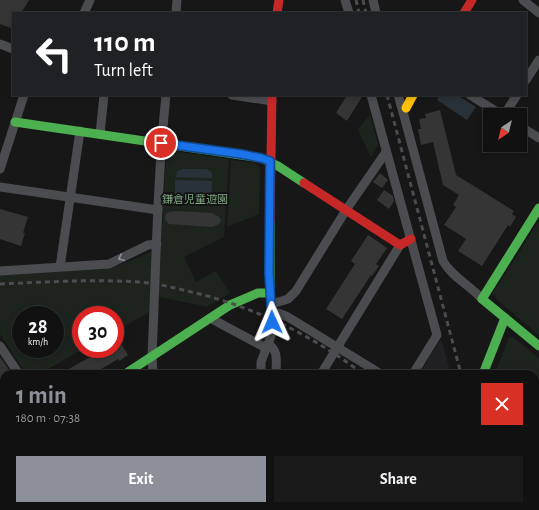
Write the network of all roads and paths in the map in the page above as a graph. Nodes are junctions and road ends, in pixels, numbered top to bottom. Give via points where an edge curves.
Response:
1 (90, 0) edge
2 (177, 0) edge
3 (279, 0) edge
4 (345, 0) edge
5 (373, 0) edge
6 (472, 0) edge
7 (523, 0) edge
8 (84, 12) edge
9 (176, 12) edge
10 (277, 12) edge
11 (349, 12) edge
12 (376, 12) edge
13 (465, 12) edge
14 (539, 13) edge
15 (0, 44) edge
16 (12, 49) edge
17 (539, 60) edge
18 (527, 78) edge
19 (24, 96) edge
20 (104, 96) edge
21 (166, 96) edge
22 (245, 96) edge
23 (370, 96) edge
24 (398, 96) edge
25 (413, 96) edge
26 (472, 96) edge
27 (516, 96) edge
28 (272, 98) edge
29 (491, 108) edge
30 (508, 108) edge
31 (404, 110) junction
32 (15, 122) junction
33 (527, 130) edge
34 (80, 131) junction
35 (100, 134) junction
36 (539, 138) edge
37 (161, 143) junction
38 (386, 152) junction
39 (270, 161) junction
40 (1, 164) edge
41 (0, 188) edge
42 (71, 198) junction
43 (539, 208) edge
44 (158, 210) junction
45 (346, 210) junction
46 (411, 238) junction
47 (157, 244) junction
48 (400, 245) junction
49 (60, 267) junction
50 (0, 270) edge
51 (270, 293) junction
52 (482, 299) junction
53 (272, 309) junction
54 (210, 318) junction
55 (505, 318) junction
56 (267, 346) junction
57 (539, 346) edge
58 (338, 347) junction
59 (1, 349) edge
60 (152, 356) junction
61 (16, 370) edge
62 (131, 370) edge
63 (153, 370) edge
64 (261, 370) edge
65 (276, 370) edge
66 (324, 370) edge
67 (375, 370) edge
68 (415, 370) edge
69 (485, 370) edge

1 - 8 street
2 - 9 street
3 - 10 street
4 - 11 street
5 - 12 street
6 - 13 street
7 - 14 street
15 - 16 street
17 - 18 street
19 - 32 street
20 - 35 street
21 - 37 street
22 - 28 street
23 - 38 street
24 - 31 street
25 - 31 street
26 - 29 street
27 - 30 street
28 - 39 street
31 - 52 street via 443,261 448,269 475,290
32 - 34 street
32 - 40 street
33 - 36 street
34 - 35 street
34 - 42 street
35 - 37 street
37 - 39 street via 241,154
37 - 44 street
38 - 45 street
38 - 46 street
39 - 45 street
39 - 51 street
41 - 42 street
42 - 44 street
42 - 49 street
43 - 52 street
44 - 47 street
45 - 48 street
45 - 53 street via 296,291
46 - 48 street
46 - 68 street via 437,335
47 -> 49 street via 148,245 109,264
47 - 60 street
48 - 58 street
49 - 50 street
51 - 53 street
51 - 54 street via 252,295
52 - 55 street
53 - 56 street via 271,336
53 - 58 street
54 - 56 street
54 - 60 street
55 - 57 street
55 - 69 street
56 - 64 street
56 - 65 street via 273,347 276,352
58 - 66 street
58 - 67 street
59 - 61 street
60 - 62 street
60 - 63 street

